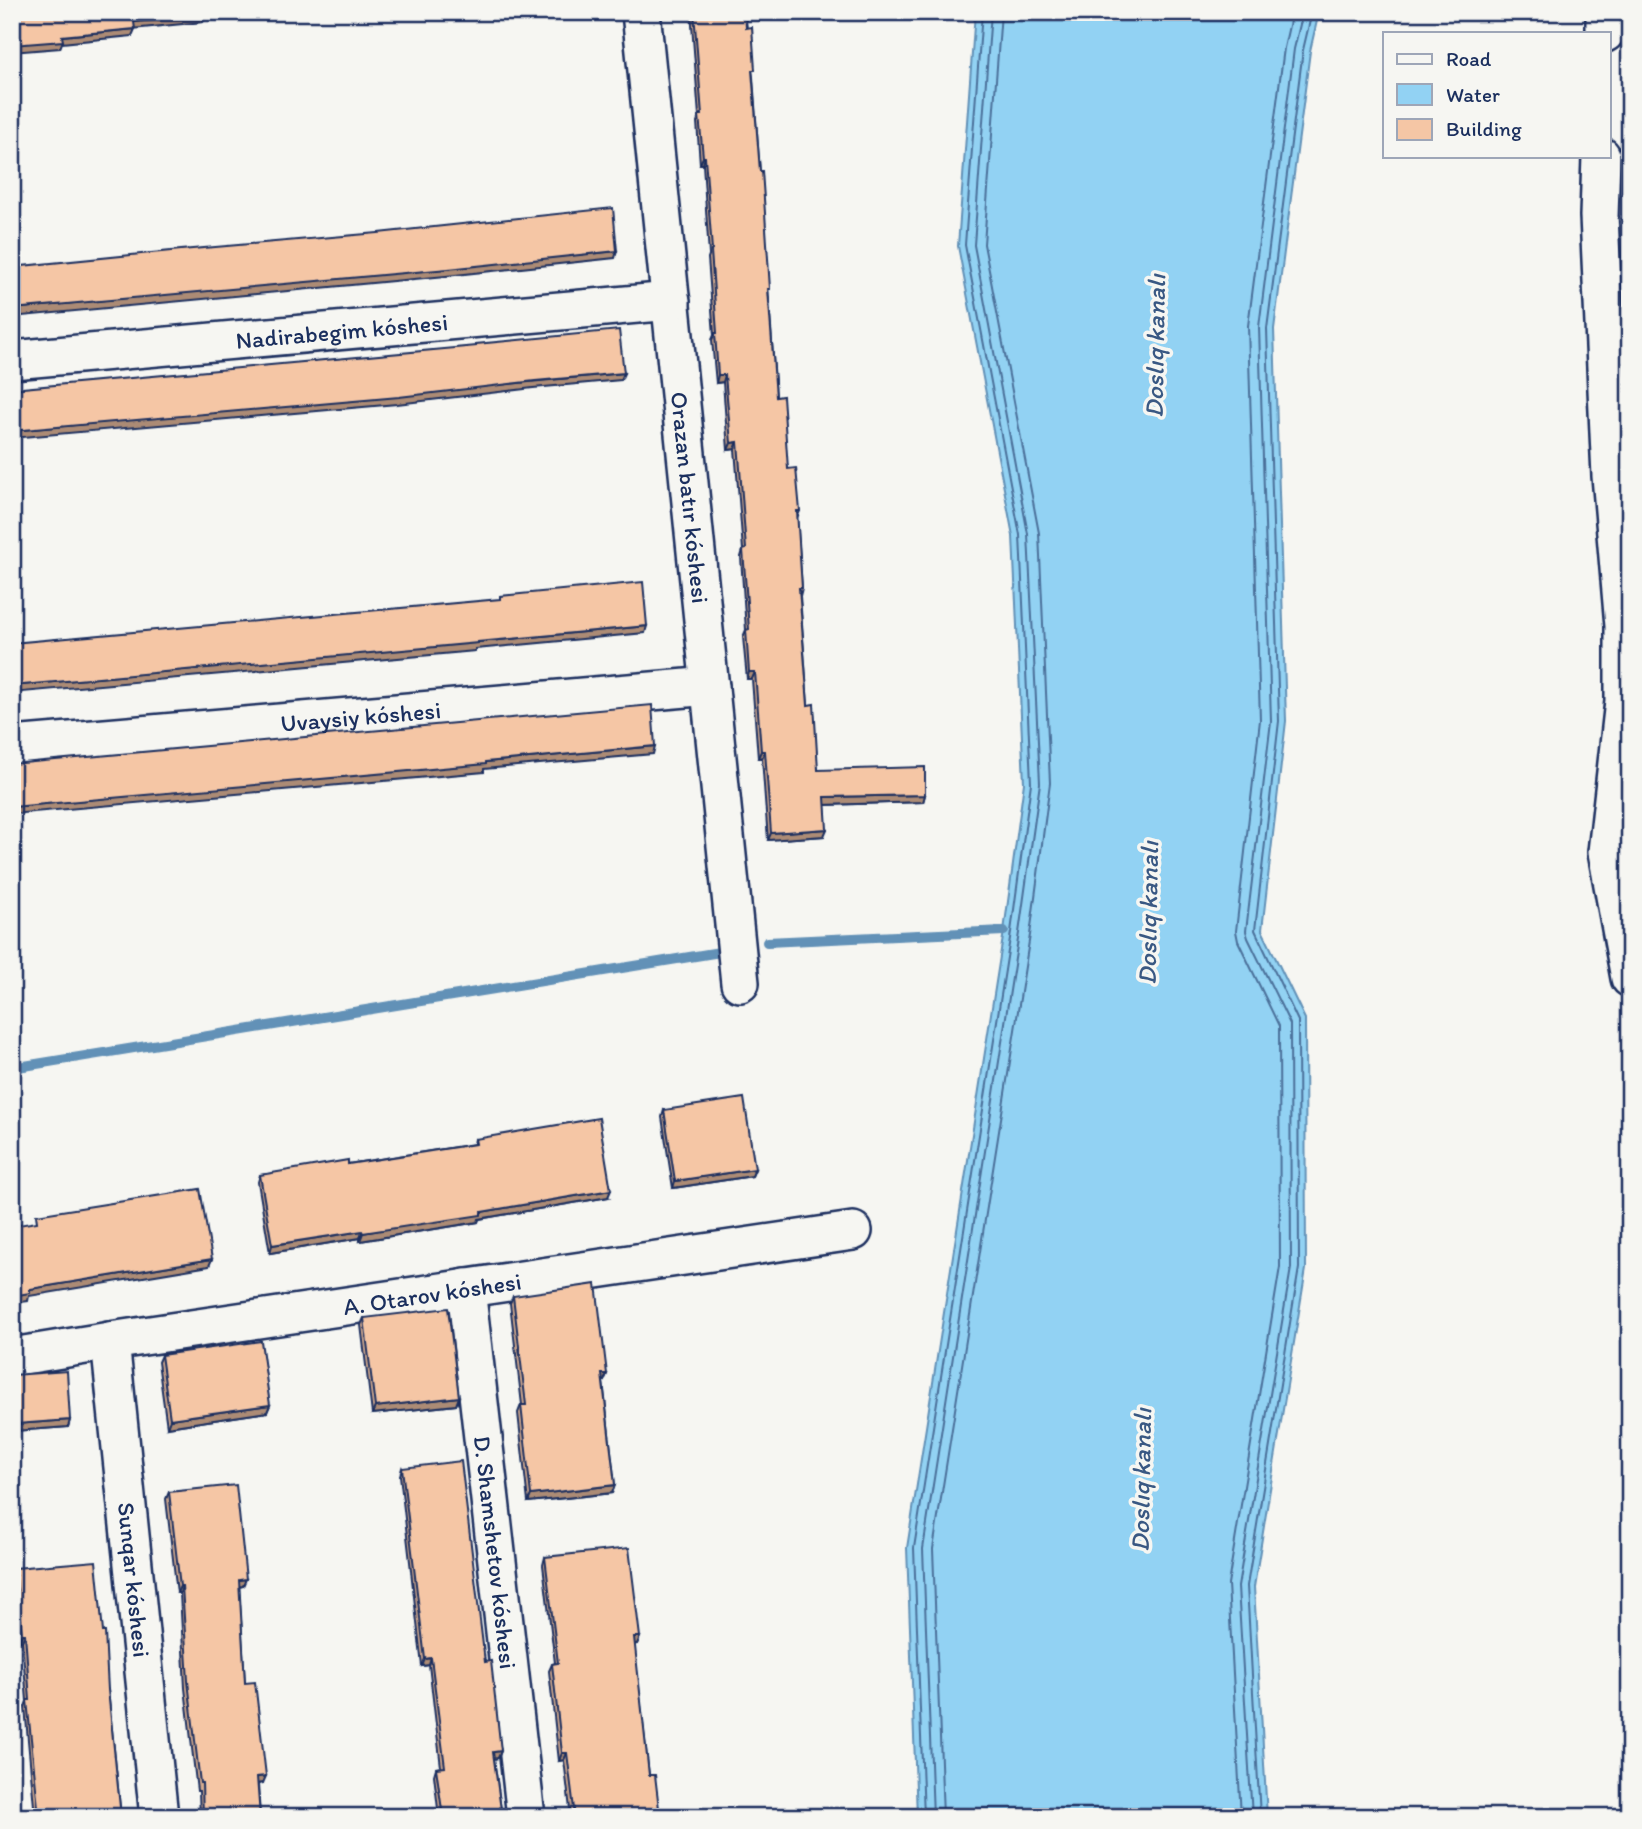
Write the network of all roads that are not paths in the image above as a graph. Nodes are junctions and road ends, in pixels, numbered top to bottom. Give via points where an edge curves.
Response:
1 (641, 12) edge
2 (1605, 12) edge
3 (1605, 32) edge
4 (1601, 158) edge
5 (671, 301) junction
6 (12, 360) edge
7 (1627, 626) edge
8 (710, 686) junction
9 (12, 746) edge
10 (1630, 978) edge
11 (740, 983) dead end
12 (853, 1231) dead end
13 (466, 1288) junction
14 (110, 1341) junction
15 (12, 1357) edge
16 (159, 1817) edge
17 (526, 1817) edge

1 - 5 street, Orazan batır kóshesi
2 - 3 street
4 - 7 street via 1599,216 1609,421
5 - 6 street, Nadirabegim kóshesi
5 - 8 street, Orazan batır kóshesi
7 - 10 street via 1624,701 1607,852
8 - 9 street, Uvaysiy kóshesi
8 - 11 street, Orazan batır kóshesi
12 - 13 street, A. Otarov kóshesi
13 - 14 street, A. Otarov kóshesi
13 - 17 street, D. Shamshetov kóshesi
14 - 15 street, A. Otarov kóshesi
14 - 16 street, Sunqar kóshesi

